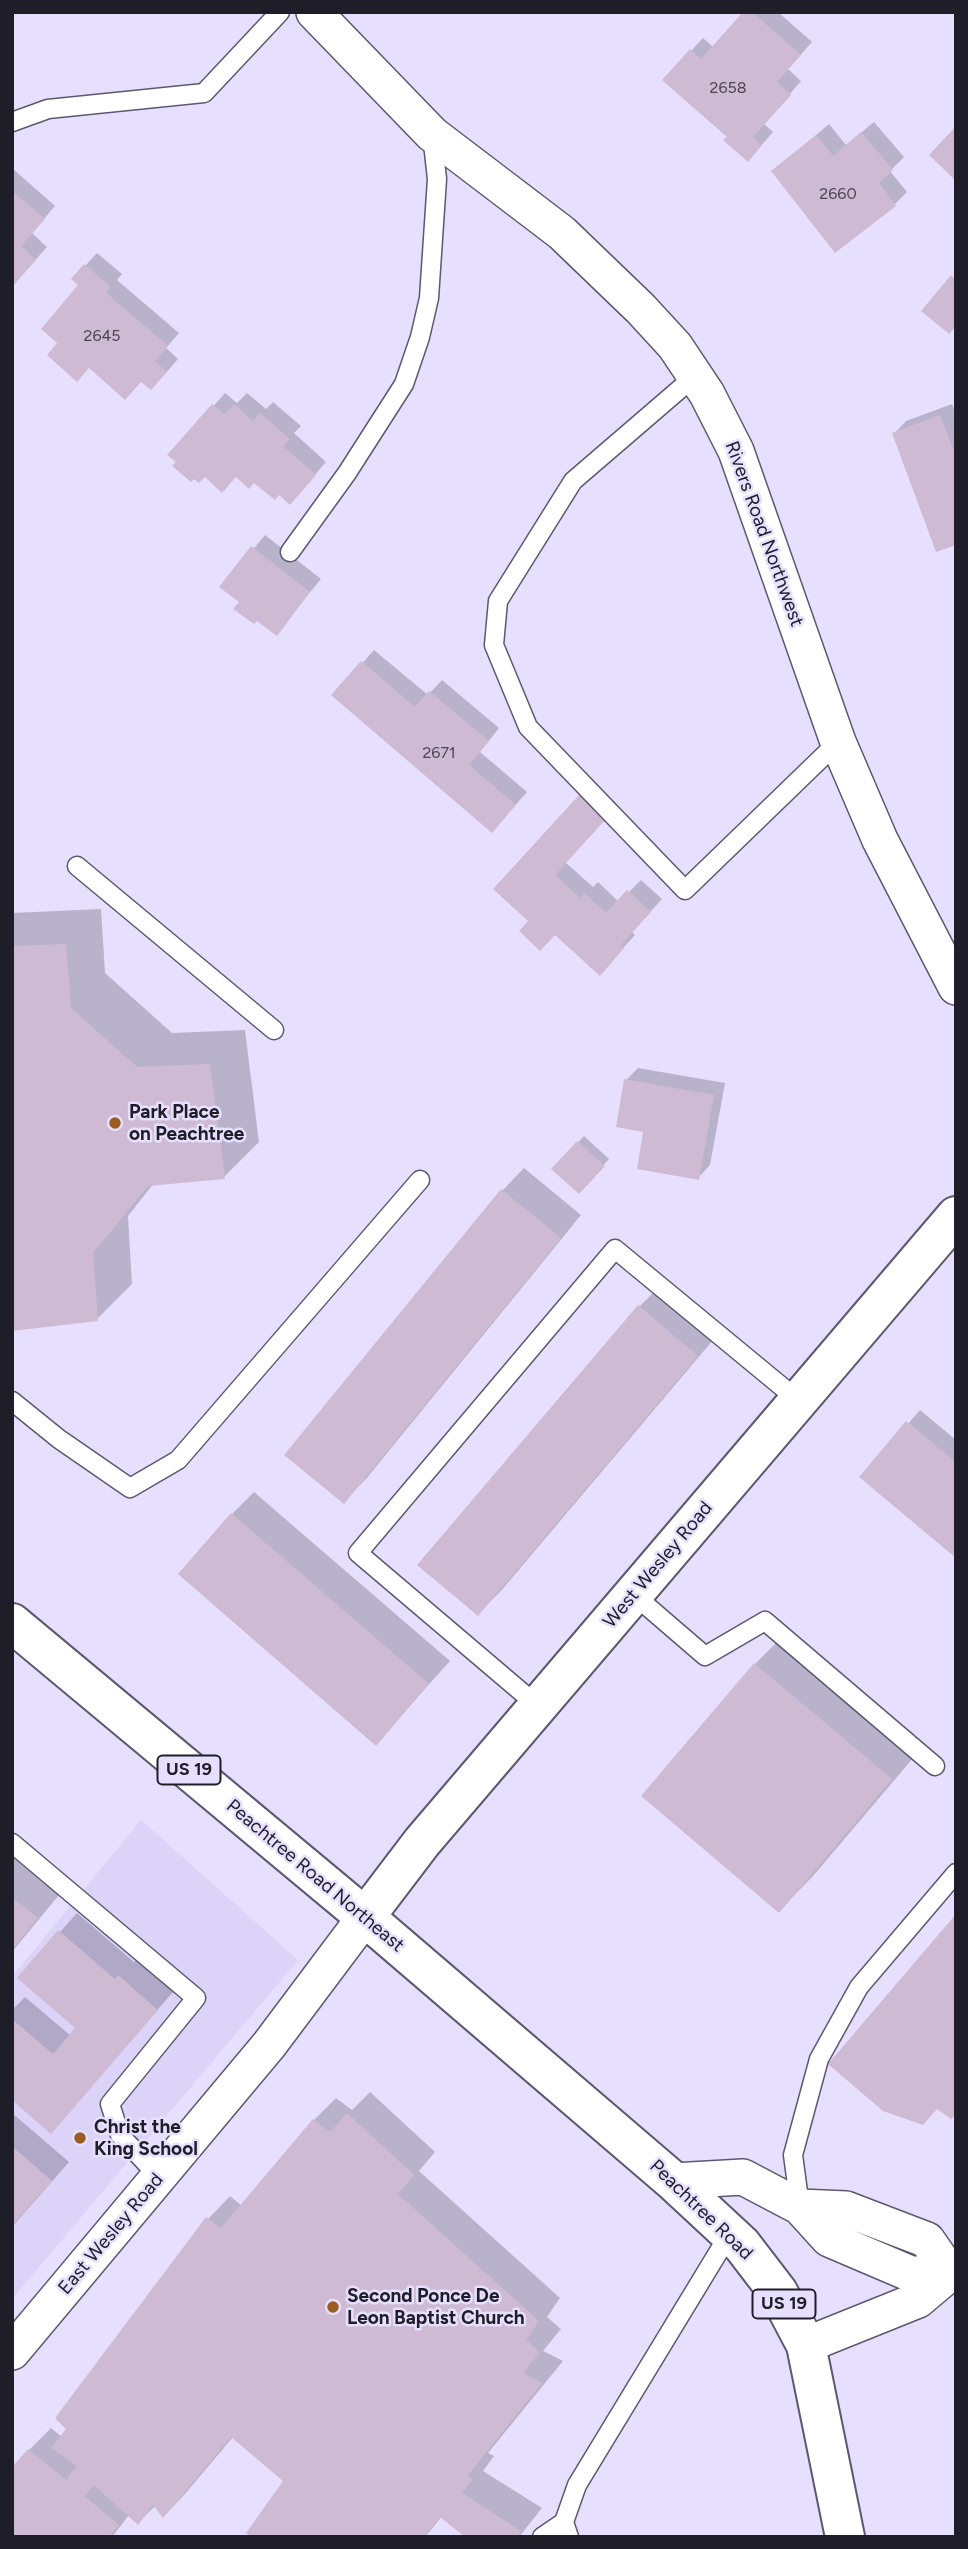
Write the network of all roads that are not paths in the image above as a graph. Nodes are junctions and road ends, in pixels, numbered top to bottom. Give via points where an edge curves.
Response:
1 (280, 12) edge
2 (314, 12) edge
3 (12, 122) edge
4 (432, 134) junction
5 (695, 376) junction
6 (290, 552) dead end
7 (838, 742) junction
8 (77, 866) dead end
9 (956, 987) edge
10 (274, 1030) dead end
11 (421, 1180) dead end
12 (956, 1216) edge
13 (798, 1400) junction
14 (12, 1401) edge
15 (633, 1594) junction
16 (12, 1623) edge
17 (538, 1706) junction
18 (935, 1766) dead end
19 (12, 1843) edge
20 (956, 1873) edge
21 (365, 1917) junction
22 (616, 2132) joint
23 (159, 2177) junction
24 (673, 2181) junction
25 (800, 2207) junction
26 (730, 2233) junction
27 (953, 2274) edge
28 (806, 2345) junction
29 (12, 2352) edge
30 (567, 2529) edge
31 (542, 2537) edge
32 (845, 2537) edge

1 - 3 lane via 204,93 48,109
2 - 4 street, Rivers Road Northwest
4 - 5 street, Rivers Road Northwest via 562,233 642,309 675,345
4 - 6 lane via 437,179 429,298 420,337 404,384
5 - 7 street, Rivers Road Northwest via 736,452
5 - 7 lane via 573,481 498,601 494,645 528,727 685,890
7 - 9 street, Rivers Road Northwest via 880,840
8 - 10 lane
11 - 14 lane via 178,1460 130,1488
12 - 13 main road, West Wesley Road
13 - 15 main road, West Wesley Road
13 - 17 lane via 615,1249 606,1259 358,1553
15 - 17 main road, West Wesley Road
15 - 18 lane via 705,1656 765,1621
16 - 21 main road, Peachtree Road Northeast / US 19
17 - 21 main road, West Wesley Road
19 - 23 lane via 196,1998 110,2104 120,2136
20 - 25 lane via 859,1987 819,2059 793,2155
21 - 22 main road, Peachtree Road Northeast / US 19
21 - 23 street, East Wesley Road via 269,2045
22 - 24 main road, Peachtree Road / US 19
23 - 29 street, East Wesley Road
24 - 25 street via 743,2177
24 - 26 main road, Peachtree Road / US 19
25 - 27 street via 846,2209 927,2240
26 - 28 main road, Peachtree Road / US 19 via 778,2292
26 - 30 lane via 577,2485
27 - 28 street via 919,2300
28 - 32 main road, Peachtree Road / US 19
30 - 31 lane

